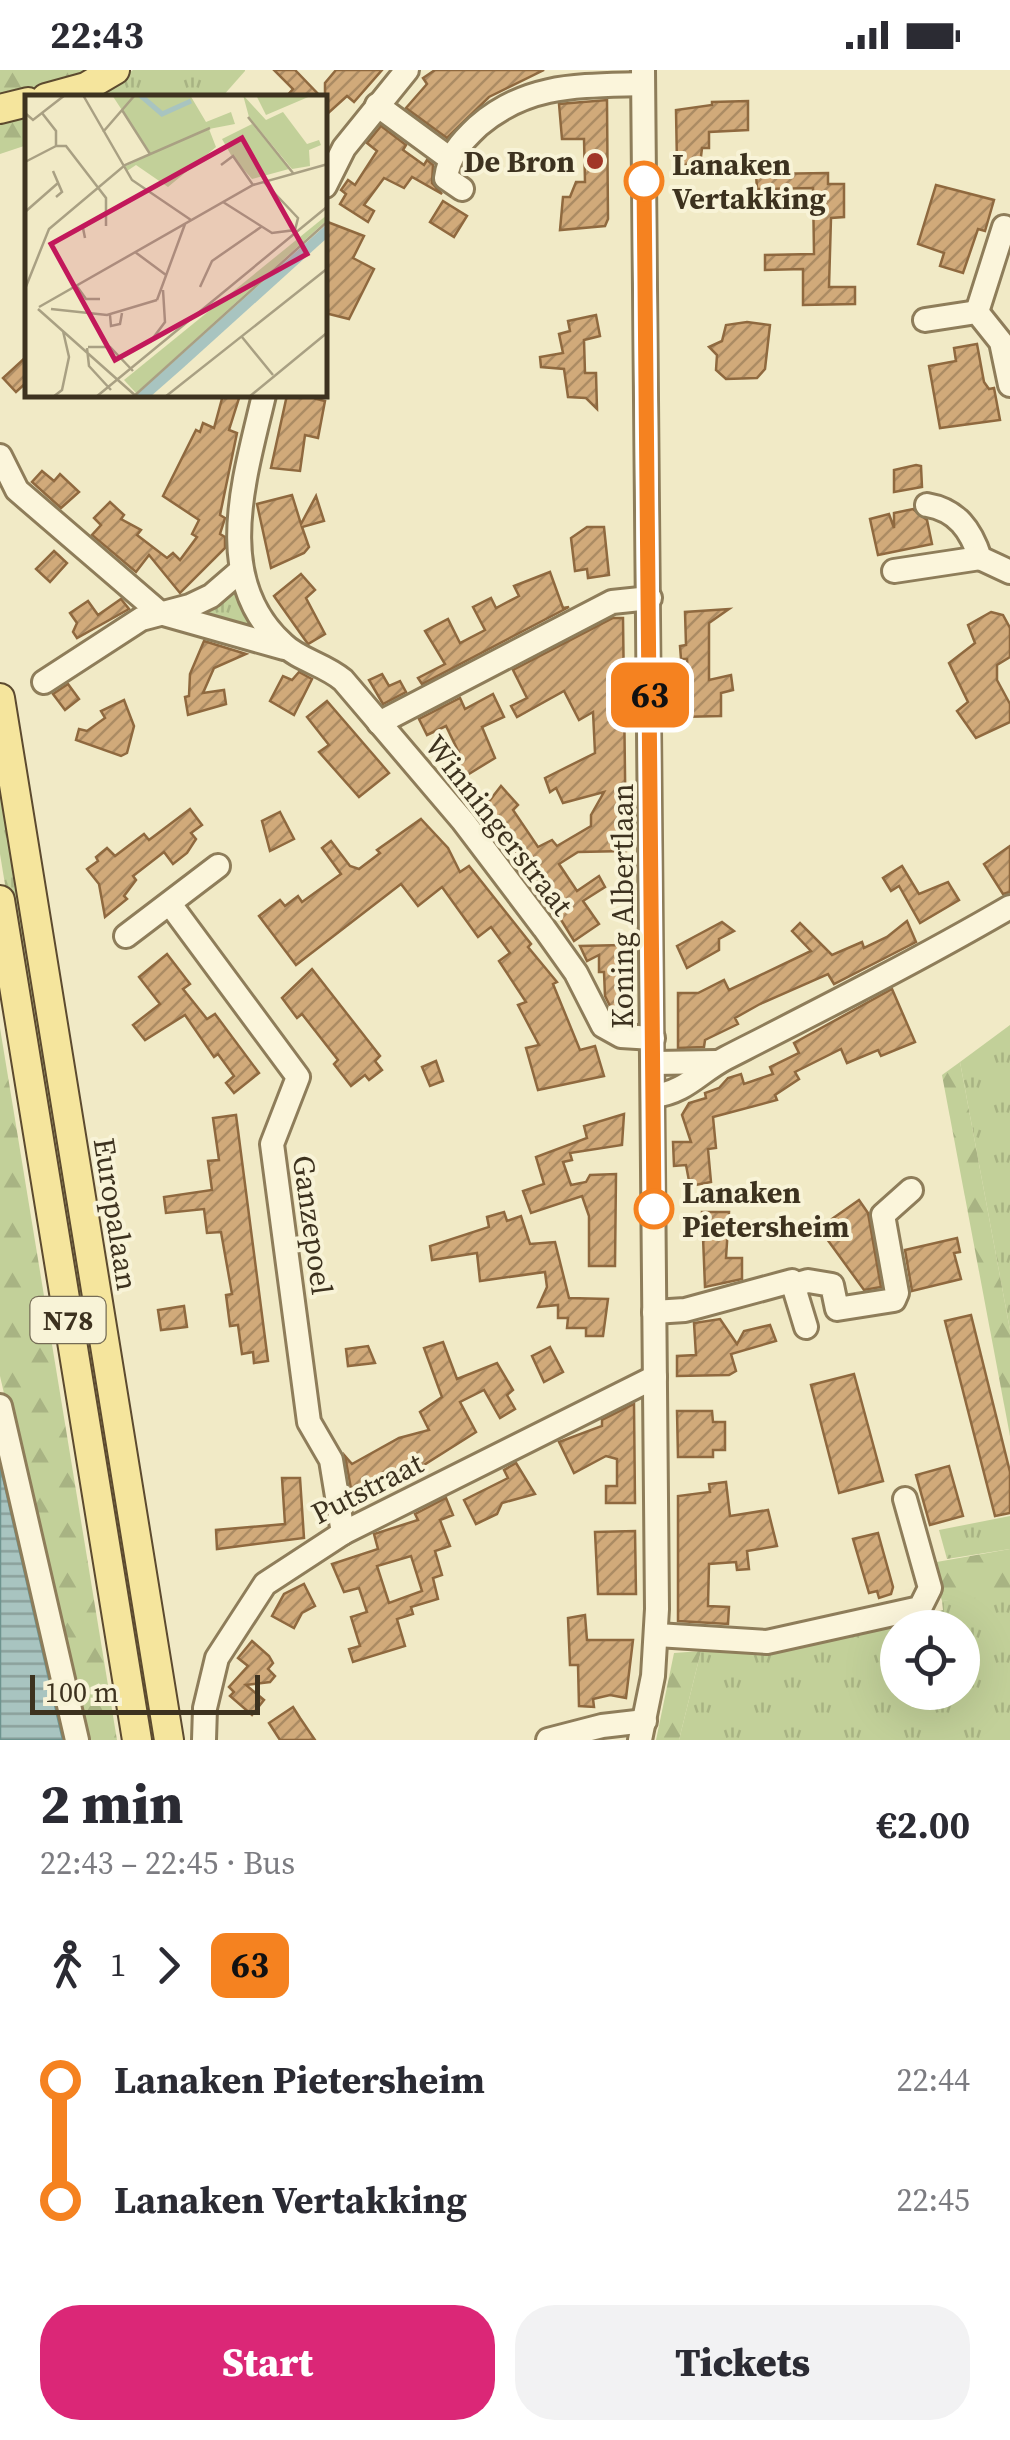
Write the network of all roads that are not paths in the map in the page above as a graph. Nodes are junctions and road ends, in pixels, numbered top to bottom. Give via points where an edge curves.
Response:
1 (115, 70) edge
2 (407, 70) edge
3 (643, 77) edge
4 (57, 95) edge
5 (25, 103) edge
6 (377, 104) junction
7 (0, 108) edge
8 (449, 158) junction
9 (328, 180) edge
10 (462, 189) dead end
11 (1004, 226) dead end
12 (976, 312) junction
13 (924, 320) dead end
14 (1010, 385) edge
15 (263, 398) edge
16 (0, 456) edge
17 (927, 505) dead end
18 (980, 558) junction
19 (240, 570) junction
20 (894, 571) dead end
21 (1010, 572) edge
22 (650, 598) junction
23 (160, 613) junction
24 (287, 648) junction
25 (44, 682) dead end
26 (0, 698) edge
27 (379, 723) junction
28 (218, 866) dead end
29 (0, 900) edge
30 (170, 904) junction
31 (1010, 907) edge
32 (126, 936) dead end
33 (652, 1038) junction
34 (717, 1062) junction
35 (654, 1063) junction
36 (654, 1096) junction
37 (911, 1190) dead end
38 (794, 1284) junction
39 (654, 1312) junction
40 (806, 1327) dead end
41 (655, 1378) junction
42 (0, 1406) edge
43 (905, 1498) dead end
44 (343, 1534) junction
45 (656, 1635) junction
46 (643, 1730) edge
47 (78, 1740) edge
48 (136, 1740) edge
49 (169, 1740) edge
50 (204, 1740) edge
51 (548, 1740) edge

1 - 4 main road
2 - 6 street
3 - 8 street via 554,86 514,99
3 - 22 street, Koning Albertlaan
5 - 7 main road
6 - 8 street
6 - 9 street
8 - 10 street via 446,178
11 - 12 street
12 - 13 street
12 - 14 street via 1001,342
15 - 19 street via 244,482
16 - 23 street, Winningerstraat via 17,490
17 - 18 street via 948,509 973,535
18 - 20 street
18 - 21 street
19 - 23 street via 211,596
19 - 24 street, Winningerstraat via 252,609
22 - 27 street via 612,602
22 - 33 street, Koning Albertlaan
23 - 24 street, Winningerstraat
23 - 25 street
24 - 27 street, Winningerstraat via 325,664
26 - 49 main road, Europalaan / N78
27 - 33 street, Winningerstraat via 544,928 603,1026 621,1036
28 - 30 street
29 - 48 main road, N78
30 - 32 street
30 - 44 street, Ganzepoel via 298,1077 272,1144 309,1422 331,1460
31 - 34 street
33 - 35 street, Koning Albertlaan
34 - 35 street
34 - 36 street via 675,1093
35 - 36 street, Koning Albertlaan
36 - 39 street, Koning Albertlaan
37 - 38 street via 883,1214 894,1300 837,1309 832,1285
38 - 39 street
38 - 40 street
39 - 41 street, Koning Albertlaan
41 - 44 street, Putstraat
41 - 45 street, Koning Albertlaan
42 - 47 street
43 - 45 street via 930,1588 920,1608 767,1642
44 - 50 street, Putstraat via 265,1584 242,1615 217,1658
45 - 46 street, Koning Albertlaan
46 - 51 street via 602,1726

